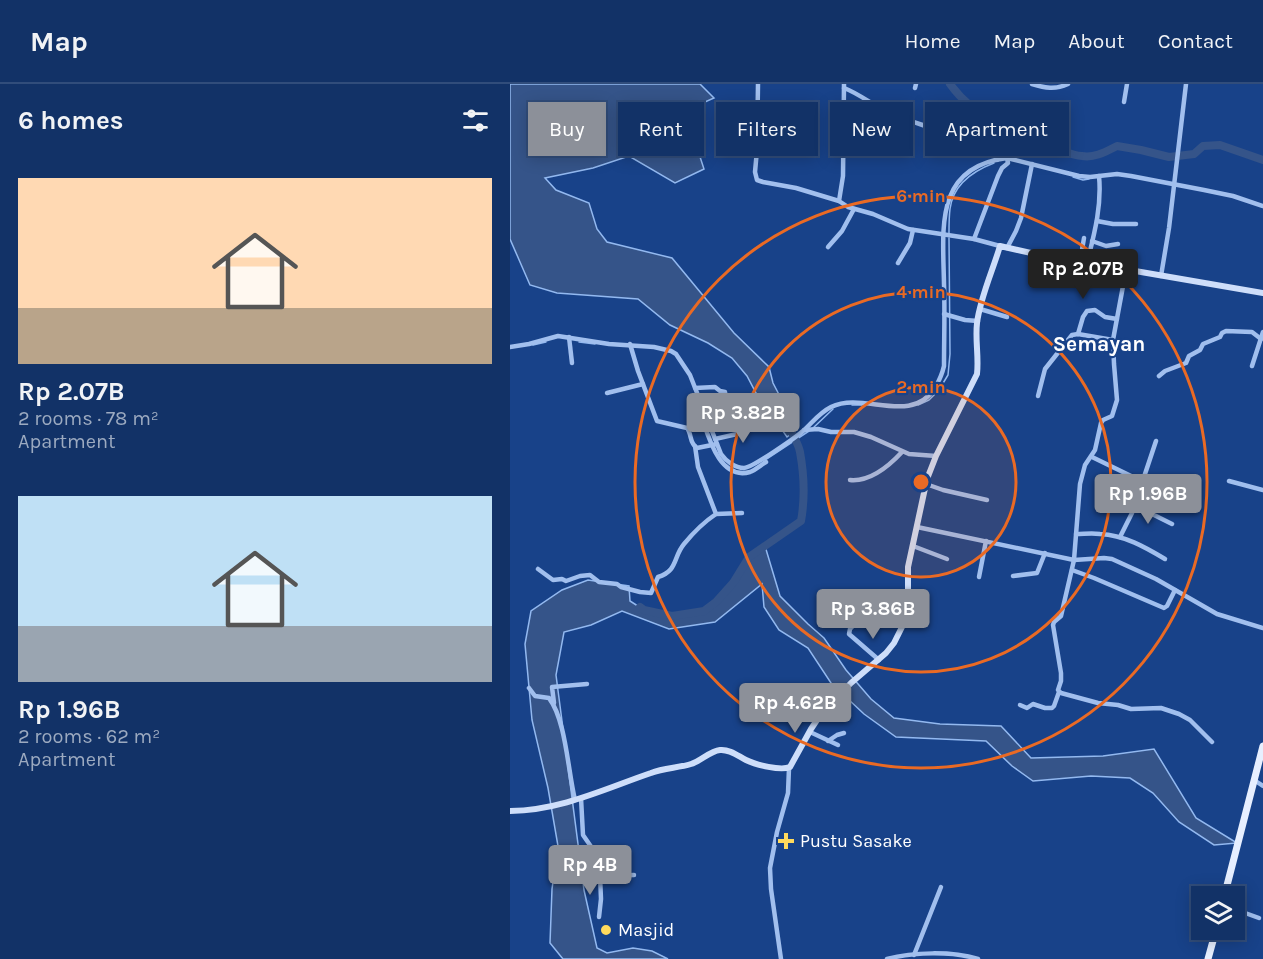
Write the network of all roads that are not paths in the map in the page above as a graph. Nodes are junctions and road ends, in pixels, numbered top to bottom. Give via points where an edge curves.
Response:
1 (758, 84) edge
2 (1032, 84) edge
3 (1068, 84) edge
4 (1127, 84) edge
5 (1186, 84) edge
6 (844, 86) edge
7 (1124, 102) dead end
8 (997, 160) junction
9 (1008, 160) junction
10 (1032, 165) junction
11 (1099, 177) junction
12 (1174, 186) junction
13 (839, 201) junction
14 (1263, 206) edge
15 (854, 209) junction
16 (1097, 222) junction
17 (1136, 224) dead end
18 (913, 230) junction
19 (945, 235) junction
20 (1084, 238) dead end
21 (974, 239) junction
22 (1092, 241) junction
23 (1118, 244) dead end
24 (1004, 247) junction
25 (828, 248) dead end
26 (898, 263) dead end
27 (1083, 263) junction
28 (1126, 270) junction
29 (1161, 276) junction
30 (1263, 293) edge
31 (980, 309) junction
32 (944, 314) junction
33 (1006, 318) dead end
34 (1117, 319) junction
35 (978, 321) junction
36 (1263, 332) edge
37 (1078, 334) junction
38 (569, 339) junction
39 (1261, 339) junction
40 (1113, 340) junction
41 (630, 346) junction
42 (510, 347) edge
43 (572, 363) dead end
44 (1252, 366) dead end
45 (1160, 376) dead end
46 (643, 384) junction
47 (695, 388) junction
48 (607, 393) dead end
49 (1038, 396) dead end
50 (701, 415) dead end
51 (807, 430) junction
52 (1156, 441) dead end
53 (715, 444) junction
54 (695, 447) junction
55 (902, 452) junction
56 (936, 456) junction
57 (1092, 457) junction
58 (766, 462) dead end
59 (757, 465) junction
60 (850, 480) dead end
61 (1229, 481) dead end
62 (1142, 482) junction
63 (926, 484) junction
64 (1263, 490) edge
65 (1164, 492) dead end
66 (987, 500) dead end
67 (1134, 505) junction
68 (742, 513) dead end
69 (716, 514) junction
70 (1172, 524) dead end
71 (918, 527) junction
72 (1076, 534) junction
73 (1120, 537) junction
74 (986, 541) junction
75 (913, 546) junction
76 (1045, 553) junction
77 (947, 559) dead end
78 (1074, 560) junction
79 (1165, 560) dead end
80 (538, 569) dead end
81 (1072, 570) junction
82 (1013, 576) dead end
83 (979, 577) dead end
84 (1175, 590) junction
85 (858, 621) dead end
86 (1263, 628) edge
87 (879, 660) junction
88 (587, 684) dead end
89 (529, 688) dead end
90 (1059, 692) junction
91 (1020, 705) dead end
92 (554, 706) junction
93 (810, 732) junction
94 (844, 733) dead end
95 (828, 741) junction
96 (1212, 742) dead end
97 (838, 745) dead end
98 (1263, 746) edge
99 (789, 768) junction
100 (1254, 780) junction
101 (1263, 786) edge
102 (577, 800) junction
103 (510, 811) edge
104 (634, 875) dead end
105 (600, 876) junction
106 (1227, 886) edge
107 (941, 887) dead end
108 (1245, 913) edge
109 (599, 917) dead end
110 (1259, 918) dead end
111 (1213, 940) edge
112 (914, 955) junction
113 (781, 959) edge
114 (886, 959) edge
115 (978, 959) edge
116 (1208, 959) edge

1 - 13 street via 757,180
2 - 3 street via 1059,88
4 - 7 street
5 - 12 street
6 - 8 street via 912,122 992,148
6 - 13 street
8 - 9 street
8 - 19 street via 971,171 954,188 945,210
9 - 10 street
9 - 21 street
10 - 11 street
10 - 24 street via 1021,218
11 - 12 street via 1123,174
11 - 16 street
12 - 14 street via 1233,196
12 - 29 street
13 - 15 street
15 - 18 street
15 - 25 street
16 - 17 street
16 - 22 street
18 - 19 street
18 - 26 street
19 - 21 street
19 - 32 street
20 - 27 street
21 - 24 street
22 - 23 street via 1106,246
22 - 27 street
24 - 27 street
24 - 31 street
27 - 28 street
28 - 29 street
28 - 34 street
29 - 30 street
31 - 33 street
31 - 35 street
32 - 35 street
32 - 51 street via 943,370 927,397 908,406 834,406 816,417
34 - 37 street via 1088,311
34 - 40 street
35 - 56 street via 976,379
36 - 39 street
37 - 40 street
37 - 49 street via 1071,336 1045,369
38 - 41 street
38 - 42 street via 556,336
38 - 43 street
39 - 44 street
39 - 45 street via 1252,332 1229,330 1203,344 1186,363
40 - 57 street via 1117,402 1112,416 1101,422
41 - 46 street
41 - 47 street via 674,352
46 - 48 street
46 - 54 street via 657,420 688,429
47 - 53 street
47 - 53 street via 715,387 726,398 748,403 756,411 737,434
50 - 53 street
51 - 55 street via 858,433
51 - 59 street
52 - 62 street
53 - 54 street
53 - 59 street via 728,462 747,467
54 - 69 street via 698,467
55 - 56 street
55 - 60 street via 865,480
56 - 63 street
57 - 62 street
57 - 72 street via 1084,467 1080,484
58 - 59 street
61 - 64 street
62 - 65 street
62 - 67 street
63 - 66 street
63 - 71 street
67 - 70 street
67 - 73 street
68 - 69 street
69 - 80 street via 683,545 673,568 658,577 651,593 599,582 590,575 566,582 553,580
71 - 74 street
71 - 75 street
72 - 73 street
72 - 78 street
73 - 79 street
74 - 76 street
74 - 83 street
75 - 77 street
75 - 87 street via 906,619 894,643
76 - 78 street
76 - 82 street via 1037,573
78 - 81 street
78 - 84 street via 1112,560
81 - 84 street via 1164,608
81 - 90 street via 1061,616 1053,625 1061,673
84 - 86 street via 1216,614
85 - 87 street via 849,634
87 - 93 street via 844,690
88 - 92 street via 552,687
89 - 92 street via 534,696 548,698
90 - 91 street via 1052,708
90 - 96 street via 1130,709 1161,708 1190,720
92 - 102 street
93 - 95 street
93 - 99 street
94 - 95 street
95 - 97 street
98 - 100 main road
99 - 102 street via 750,761 720,750 690,765 662,769
99 - 113 street via 788,793 770,868
100 - 101 street
100 - 106 main road
102 - 103 street
102 - 105 street via 584,835
104 - 105 street
105 - 109 street
107 - 112 street
108 - 110 street
111 - 116 main road
112 - 114 street
112 - 115 street

